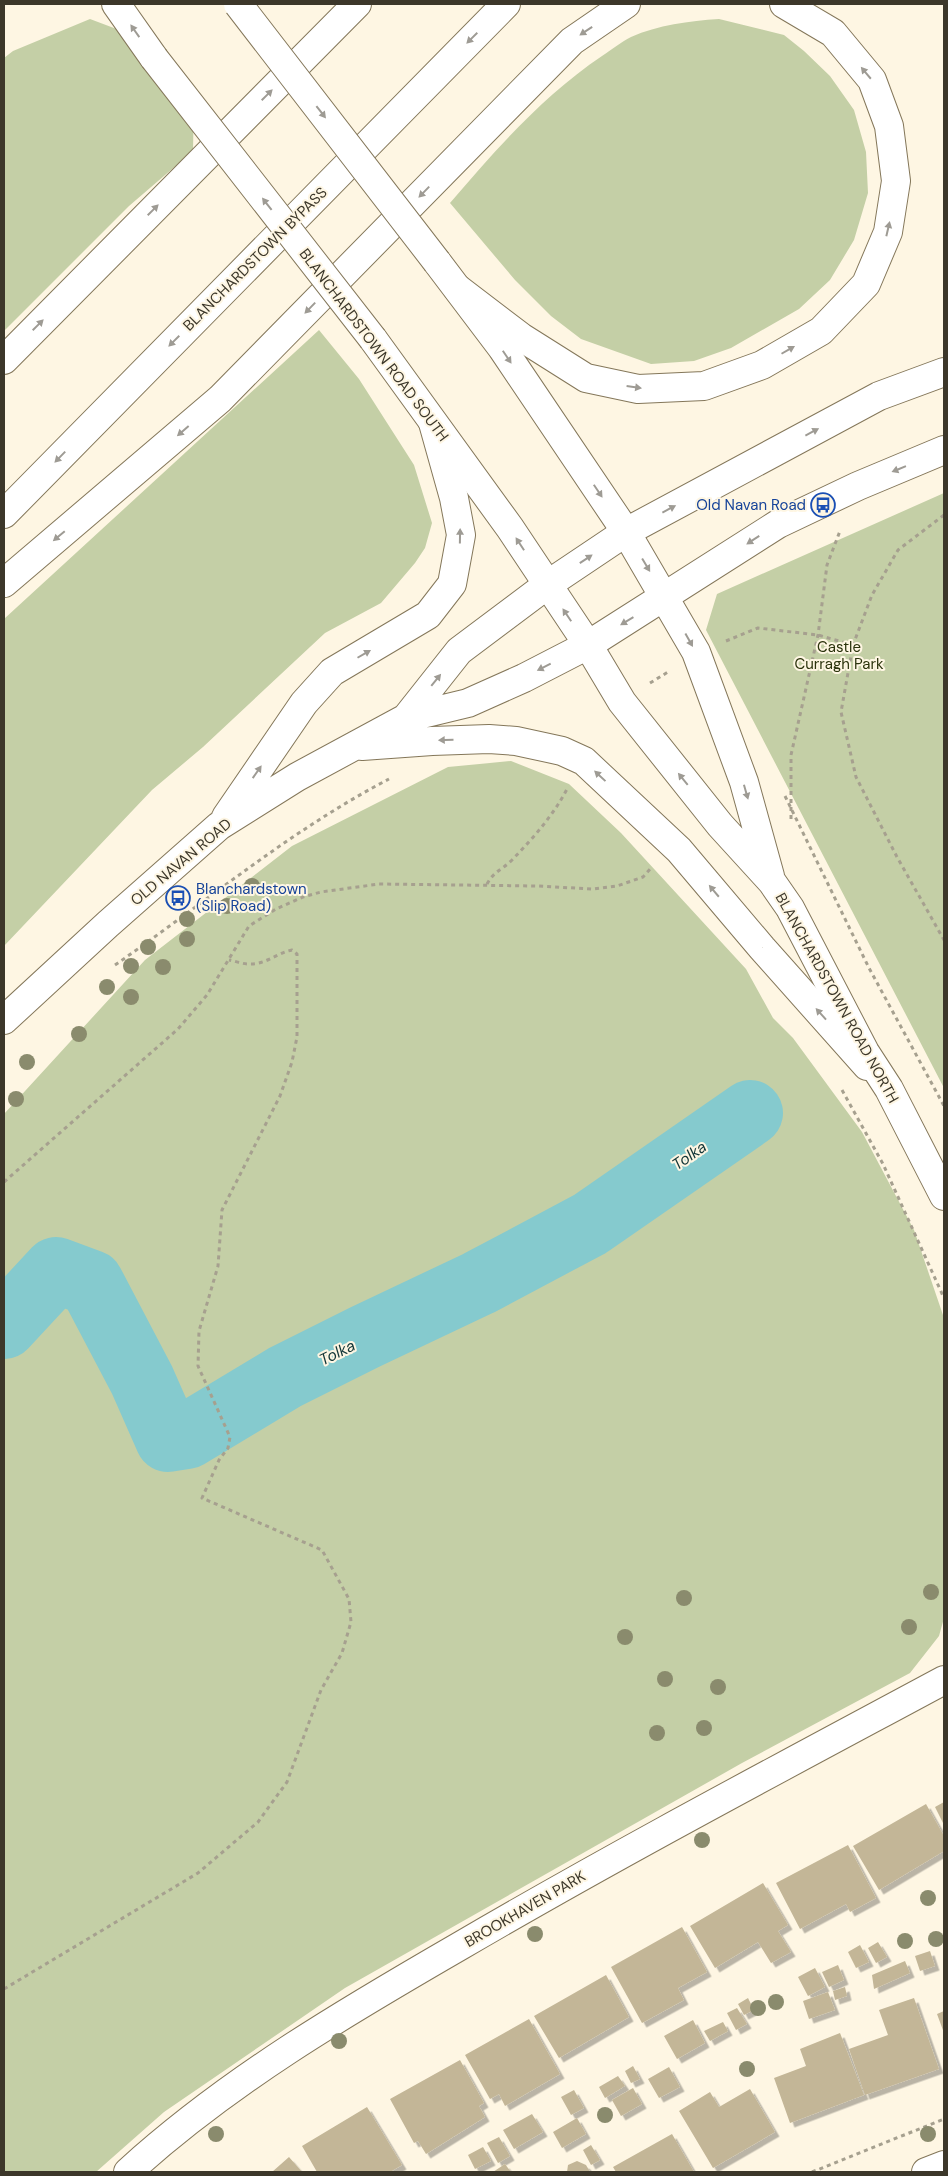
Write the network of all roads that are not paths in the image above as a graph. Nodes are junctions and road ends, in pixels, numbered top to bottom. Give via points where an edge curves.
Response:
1 (116, 4) edge
2 (238, 4) edge
3 (357, 4) edge
4 (506, 4) edge
5 (626, 4) edge
6 (784, 4) edge
7 (458, 288) junction
8 (4, 360) edge
9 (944, 372) edge
10 (432, 421) junction
11 (944, 450) edge
12 (4, 514) edge
13 (626, 532) junction
14 (4, 583) edge
15 (547, 585) junction
16 (666, 597) junction
17 (588, 645) junction
18 (406, 718) junction
19 (352, 747) junction
20 (219, 826) junction
21 (772, 882) junction
22 (4, 1020) edge
23 (888, 1089) junction
24 (944, 1196) edge
25 (944, 1680) edge
26 (944, 2165) edge
27 (128, 2172) edge
28 (926, 2172) edge

10 -> 1 main road, BLANCHARDSTOWN ROAD SOUTH, bridge via 373,339 154,58
2 -> 7 main road, bridge
8 -> 3 main road
4 -> 12 main road, BLANCHARDSTOWN BYPASS
5 -> 14 main road via 572,41 220,399
7 -> 6 main road via 521,336 586,378 638,389 704,386 762,365 821,331 866,284 888,232 896,181 889,126 872,80 833,33
7 -> 13 main road
13 -> 9 main road, OLD NAVAN ROAD via 879,396
15 -> 10 main road, BLANCHARDSTOWN ROAD SOUTH
20 -> 10 main road via 304,703 332,672 428,615 452,584 462,535
11 -> 16 main road, OLD NAVAN ROAD via 778,524
15 -> 13 main road, OLD NAVAN ROAD
13 -> 16 main road
17 -> 15 main road, BLANCHARDSTOWN ROAD SOUTH
18 -> 15 main road, OLD NAVAN ROAD via 459,651
16 -> 17 main road, OLD NAVAN ROAD
16 -> 21 main road via 700,662 744,782
17 -> 18 main road, OLD NAVAN ROAD via 468,703
21 -> 17 main road, BLANCHARDSTOWN ROAD NORTH via 720,825 622,702
18 - 19 main road, OLD NAVAN ROAD
19 - 20 main road, OLD NAVAN ROAD
23 -> 19 main road via 680,850 584,761 552,749 488,739
20 - 22 main road, OLD NAVAN ROAD
21 - 23 main road, BLANCHARDSTOWN ROAD NORTH via 790,908 865,1052
23 - 24 main road, BLANCHARDSTOWN ROAD NORTH
25 - 27 main road, BROOKHAVEN PARK via 580,1876 344,2013 204,2108
26 - 28 main road

